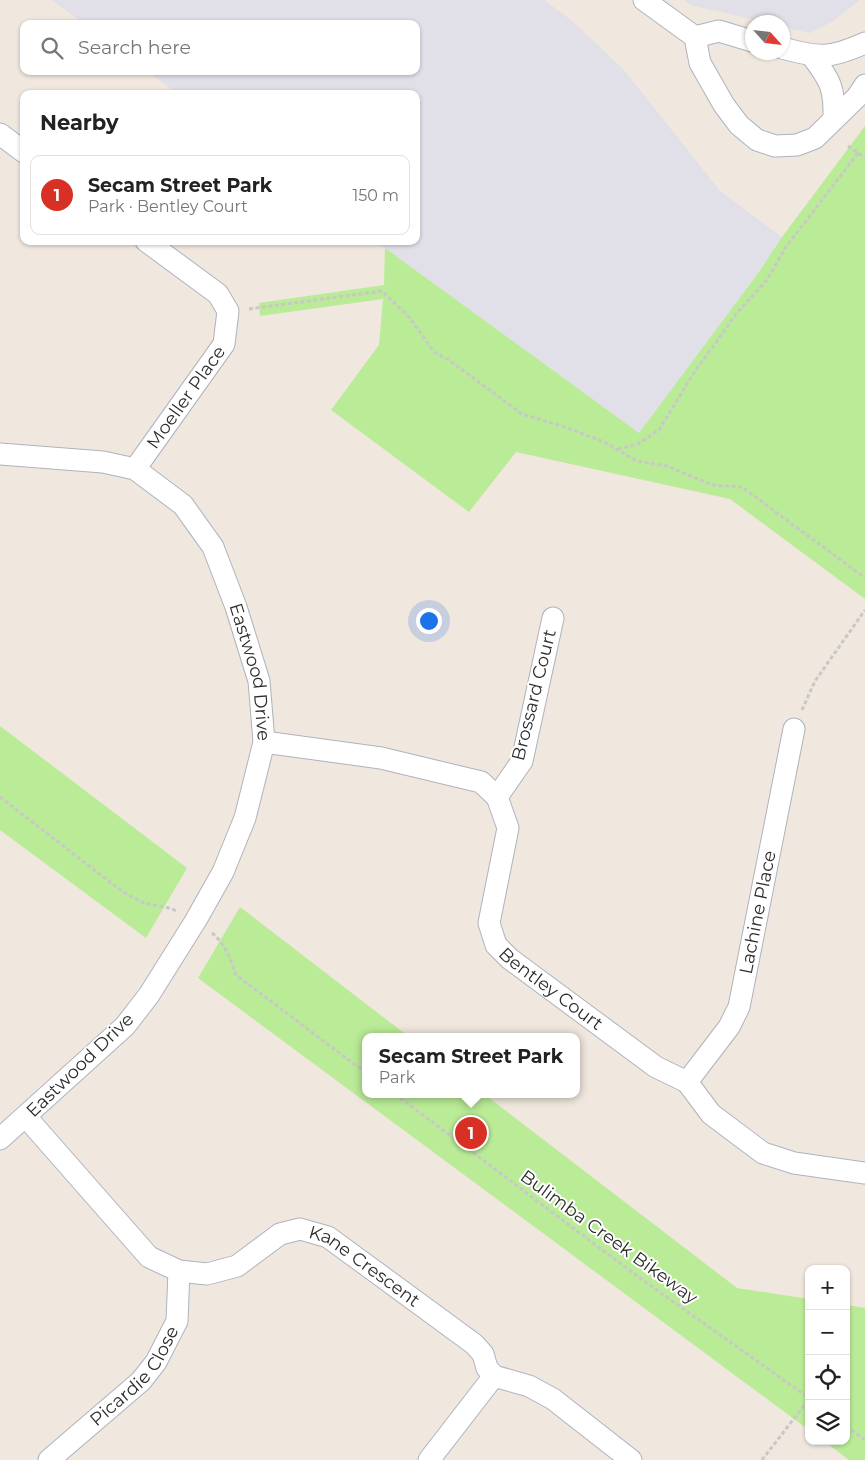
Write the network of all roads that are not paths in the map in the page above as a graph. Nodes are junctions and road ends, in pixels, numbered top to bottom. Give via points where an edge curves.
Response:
1 (644, 0) edge
2 (695, 38) junction
3 (745, 39) edge
4 (865, 43) edge
5 (790, 50) edge
6 (812, 56) junction
7 (865, 85) edge
8 (834, 119) junction
9 (0, 134) edge
10 (20, 149) edge
11 (151, 245) edge
12 (0, 454) edge
13 (135, 469) junction
14 (553, 618) dead end
15 (794, 729) road end
16 (264, 742) junction
17 (497, 797) junction
18 (687, 1082) junction
19 (26, 1117) junction
20 (0, 1139) edge
21 (865, 1173) edge
22 (179, 1270) junction
23 (494, 1376) junction
24 (49, 1460) edge
25 (429, 1460) edge
26 (631, 1460) edge

1 - 2 street
2 - 3 street via 719,31
2 - 8 street via 700,63 724,105 739,125 757,140 775,146 797,145 815,138
4 - 6 street via 830,56
5 - 6 street
6 - 8 street via 832,87
7 - 8 street
9 - 10 street
11 - 13 street, Moeller Place via 218,294 228,311 224,344
12 - 13 street, Eastwood Drive via 103,462
13 - 16 street, Eastwood Drive via 183,505 213,547 236,606 259,681
14 - 17 street, Brossard Court via 522,761
15 - 18 street, Lachine Place via 739,1007 729,1027
16 - 17 street via 381,758 463,777 481,782
16 - 19 street, Eastwood Drive via 245,818 223,872 149,995 125,1026
17 - 18 street, Bentley Court via 508,828 489,923 496,945 510,959 656,1067
18 - 21 street, Bentley Court via 711,1114 763,1153 794,1163
19 - 20 street, Eastwood Drive
19 - 22 street, Kane Crescent via 149,1257
22 - 23 street, Kane Crescent via 207,1274 237,1266 280,1234 300,1229 328,1237 474,1344
22 - 24 street, Picardie Close via 177,1321 156,1362
23 - 25 street
23 - 26 street via 530,1386 553,1399

